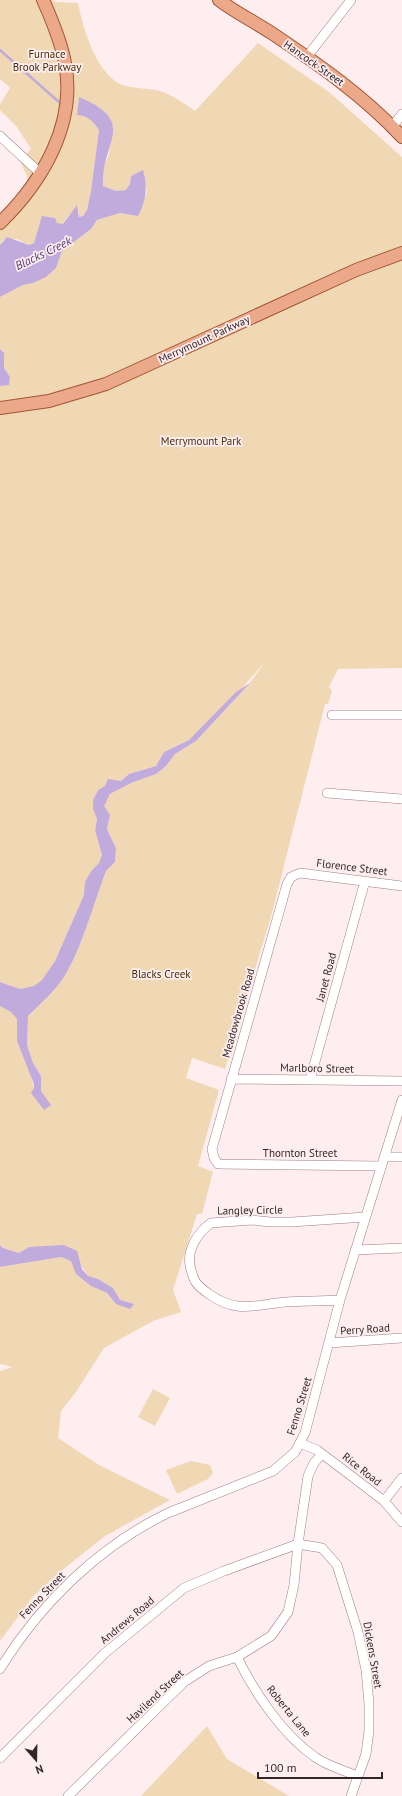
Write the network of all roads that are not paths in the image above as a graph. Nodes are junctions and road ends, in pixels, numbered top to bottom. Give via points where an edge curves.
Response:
1 (43, 0) edge
2 (220, 0) edge
3 (350, 0) edge
4 (306, 58) junction
5 (402, 114) edge
6 (392, 127) junction
7 (0, 136) edge
8 (402, 137) edge
9 (41, 174) junction
10 (0, 223) edge
11 (402, 253) edge
12 (0, 408) edge
13 (332, 715) dead end
14 (402, 715) edge
15 (327, 794) dead end
16 (402, 799) edge
17 (300, 873) joint
18 (365, 881) junction
19 (402, 886) edge
20 (231, 1079) junction
21 (310, 1080) junction
22 (402, 1081) edge
23 (402, 1100) edge
24 (402, 1157) edge
25 (382, 1162) junction
26 (218, 1164) joint
27 (365, 1217) junction
28 (402, 1248) edge
29 (355, 1250) junction
30 (340, 1300) junction
31 (402, 1338) edge
32 (329, 1343) junction
33 (300, 1443) junction
34 (322, 1454) junction
35 (402, 1478) edge
36 (384, 1501) junction
37 (402, 1522) edge
38 (298, 1544) junction
39 (238, 1657) junction
40 (0, 1669) edge
41 (0, 1758) edge
42 (357, 1776) junction
43 (68, 1796) edge
44 (351, 1796) edge

1 - 9 main road via 62,47 68,83 61,132
2 - 4 main road, Hancock Street
3 - 4 street
4 - 6 main road, Hancock Street via 349,88
5 - 6 street
6 - 8 main road, Hancock Street
7 - 9 street
9 - 10 main road via 22,200
11 - 12 main road, Merrymount Parkway via 356,270 106,384 48,401
13 - 14 street
15 - 16 street
17 - 18 street, Florence Street
17 - 20 street, Meadowbrook Road via 291,877 286,884
18 - 19 street, Florence Street
18 - 21 street, Janet Road
20 - 21 street, Marlboro Street
20 - 26 street, Meadowbrook Road via 212,1149
21 - 22 street, Marlboro Street
23 - 25 street, Fenno Street
24 - 25 street, Thornton Street
25 - 26 street, Thornton Street
25 - 27 street, Fenno Street
27 - 29 street, Fenno Street
27 - 30 street, Langley Circle via 292,1222 252,1220 210,1223 190,1251 192,1274 198,1287 221,1303 254,1307 283,1302
28 - 29 street
29 - 30 street, Fenno Street
30 - 32 street, Fenno Street
31 - 32 street, Perry Road
32 - 33 street, Fenno Street via 305,1433
33 - 34 street, Rice Road
33 - 40 street, Fenno Street via 288,1458 272,1471 168,1513 122,1540 68,1585 44,1609 27,1628
34 - 36 street, Rice Road
34 - 38 street, Havilend Street via 308,1476
35 - 36 street
36 - 37 street, Rice Road
38 - 39 street, Havilend Street via 294,1585 288,1612 271,1636
38 - 41 street, Andrews Road via 184,1588 105,1653
38 - 42 street, Dickens Street via 322,1548 337,1565 358,1632 366,1670 369,1711 366,1754
39 - 42 street, Roberta Lane via 247,1678 297,1744 317,1758
39 - 43 street, Havilend Street via 209,1666 184,1682
42 - 44 street, Dickens Street

